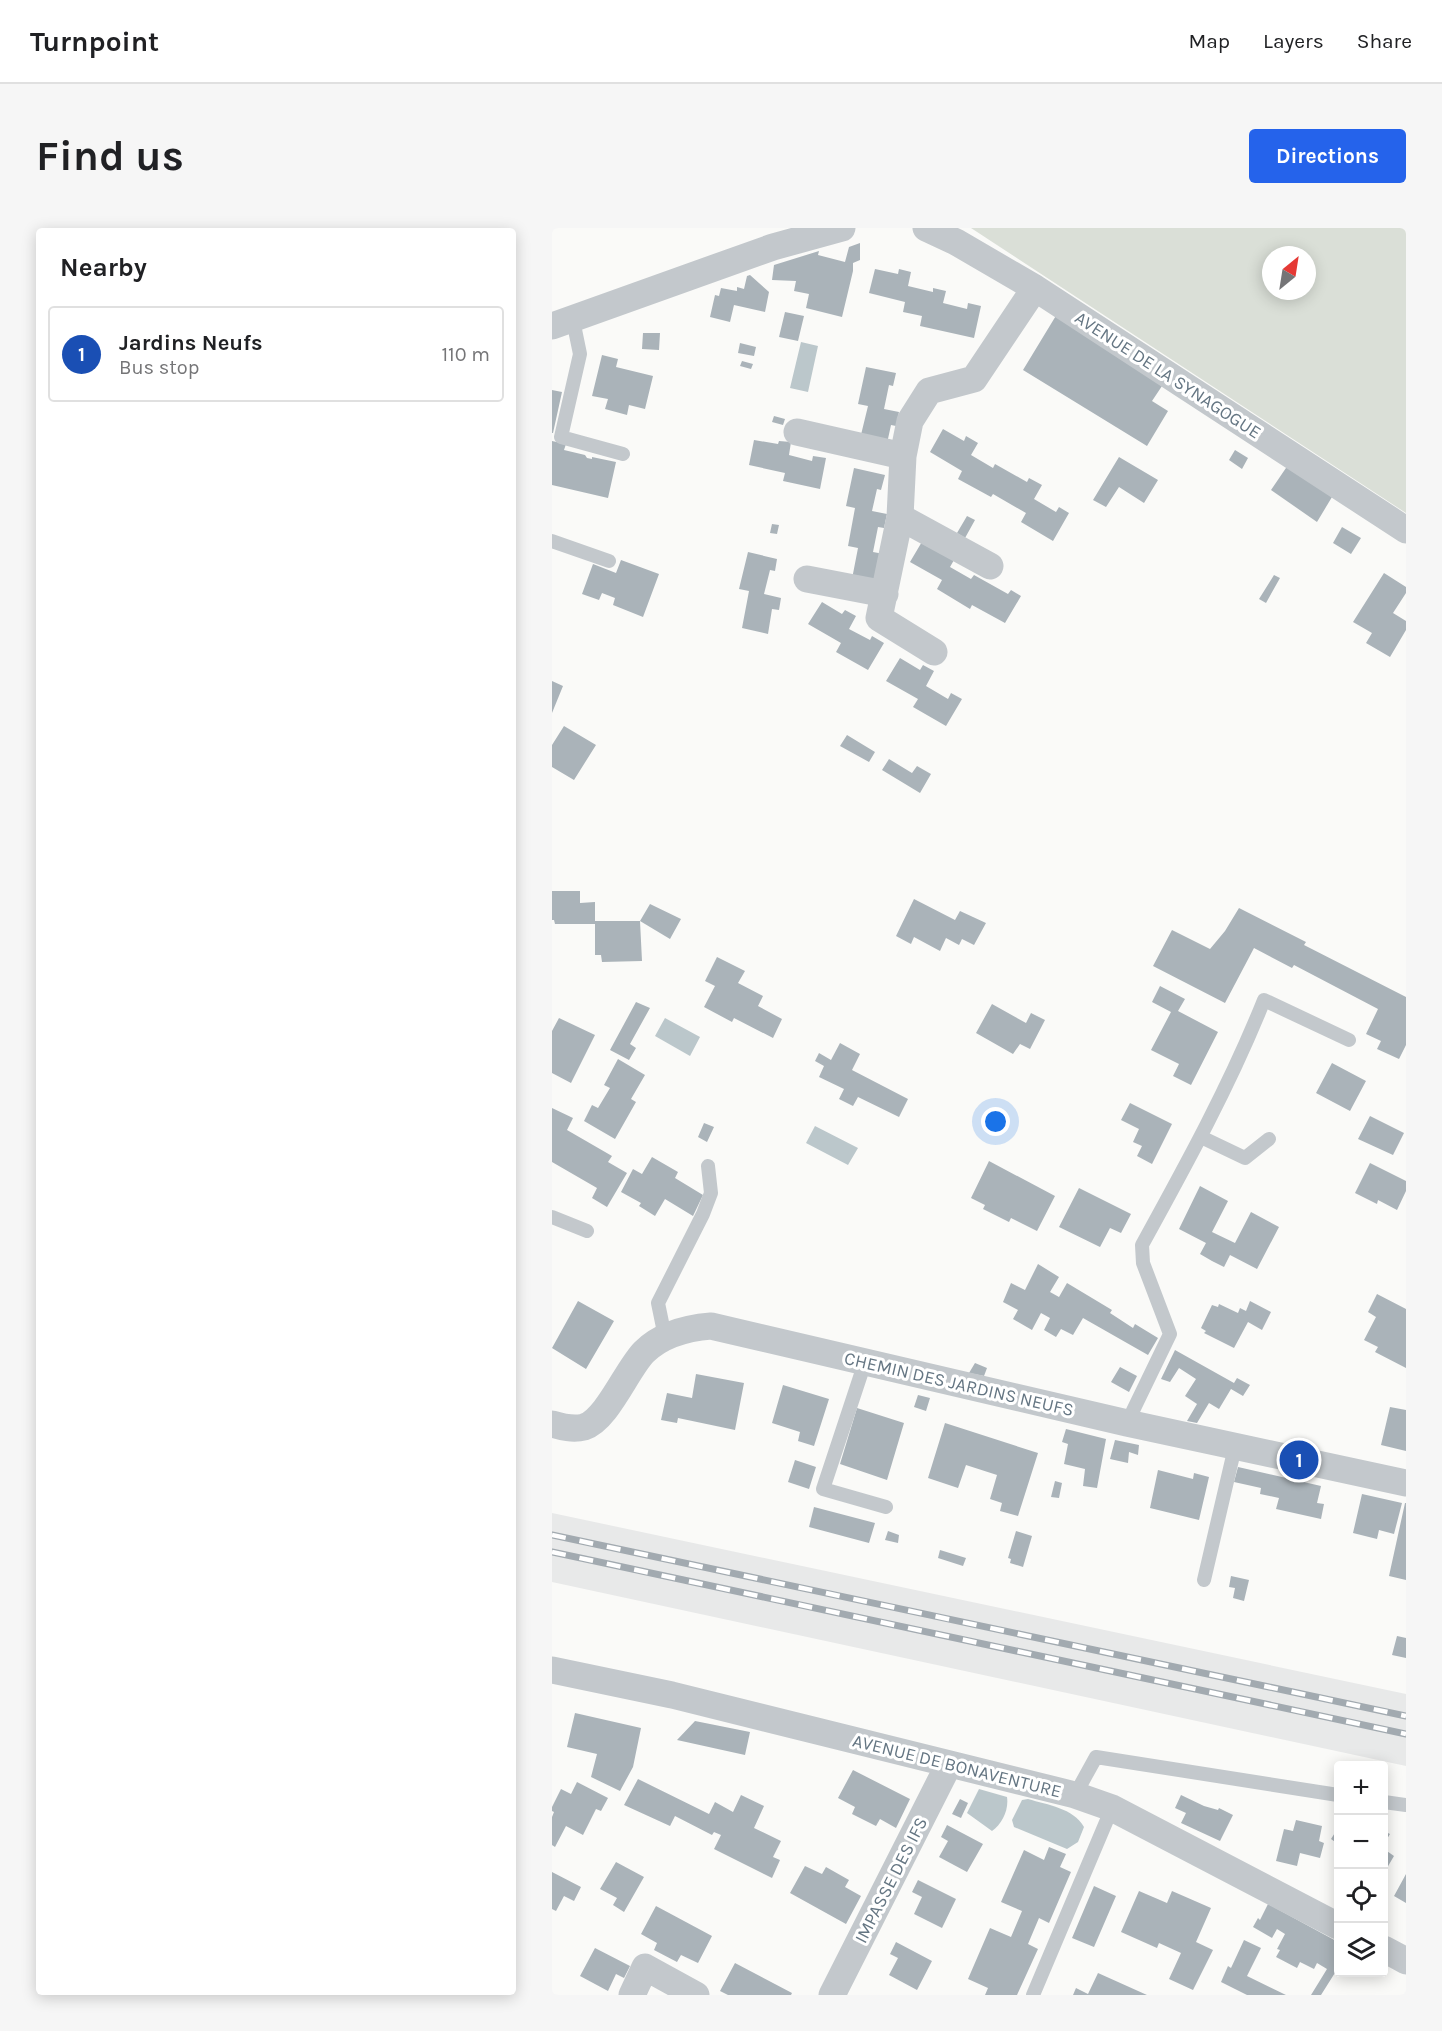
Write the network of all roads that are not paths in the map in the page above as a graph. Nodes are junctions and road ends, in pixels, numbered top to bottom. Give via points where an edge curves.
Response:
1 (842, 228) edge
2 (926, 228) edge
3 (1035, 288) junction
4 (563, 323) edge
5 (797, 432) dead end
6 (623, 453) dead end
7 (903, 456) junction
8 (900, 517) junction
9 (1406, 530) edge
10 (552, 541) edge
11 (609, 561) dead end
12 (990, 566) dead end
13 (807, 579) dead end
14 (885, 594) junction
15 (934, 652) dead end
16 (1349, 1040) dead end
17 (1201, 1137) junction
18 (1269, 1139) dead end
19 (708, 1166) dead end
20 (552, 1217) edge
21 (587, 1232) dead end
22 (665, 1337) junction
23 (865, 1362) junction
24 (1127, 1423) junction
25 (552, 1424) edge
26 (1235, 1447) junction
27 (1406, 1483) edge
28 (886, 1507) dead end
29 (1204, 1580) dead end
30 (552, 1670) edge
31 (949, 1764) junction
32 (1334, 1794) edge
33 (1075, 1796) junction
34 (1388, 1803) edge
35 (1406, 1805) edge
36 (1112, 1808) junction
37 (1334, 1924) edge
38 (1388, 1952) edge
39 (1406, 1961) edge
40 (632, 1995) edge
41 (696, 1995) edge
42 (832, 1995) edge
43 (1033, 1995) edge

1 - 4 street via 773,247
2 - 3 street, AVENUE DE LA SYNAGOGUE
3 - 7 street via 974,379 929,391 910,421
3 - 9 street, AVENUE DE LA SYNAGOGUE
4 - 6 lane via 580,354 561,437
5 - 7 street
7 - 8 street
8 - 12 street
8 - 14 street
10 - 11 lane
13 - 14 street
14 - 15 street via 879,618
16 - 17 lane via 1264,1000
17 - 18 lane via 1245,1158
17 - 24 lane via 1142,1245 1143,1263 1170,1334
19 - 22 lane via 711,1193 658,1303
20 - 21 lane
22 - 23 street, CHEMIN DES JARDINS NEUFS via 689,1328 711,1326
22 - 25 street, CHEMIN DES JARDINS NEUFS via 644,1352 601,1415 585,1427
23 - 24 street, CHEMIN DES JARDINS NEUFS
23 - 28 lane via 823,1489
24 - 26 street, CHEMIN DES JARDINS NEUFS
26 - 27 street, CHEMIN DES JARDINS NEUFS
26 - 29 lane
30 - 31 street, AVENUE DE BONAVENTURE via 672,1695
31 - 33 street, AVENUE DE BONAVENTURE
31 - 42 street, IMPASSE DES IFS
32 - 33 lane via 1096,1757
33 - 36 street, AVENUE DE BONAVENTURE
34 - 35 lane
36 - 37 street, AVENUE DE BONAVENTURE
36 - 43 lane
38 - 39 street
40 - 41 street via 645,1967

